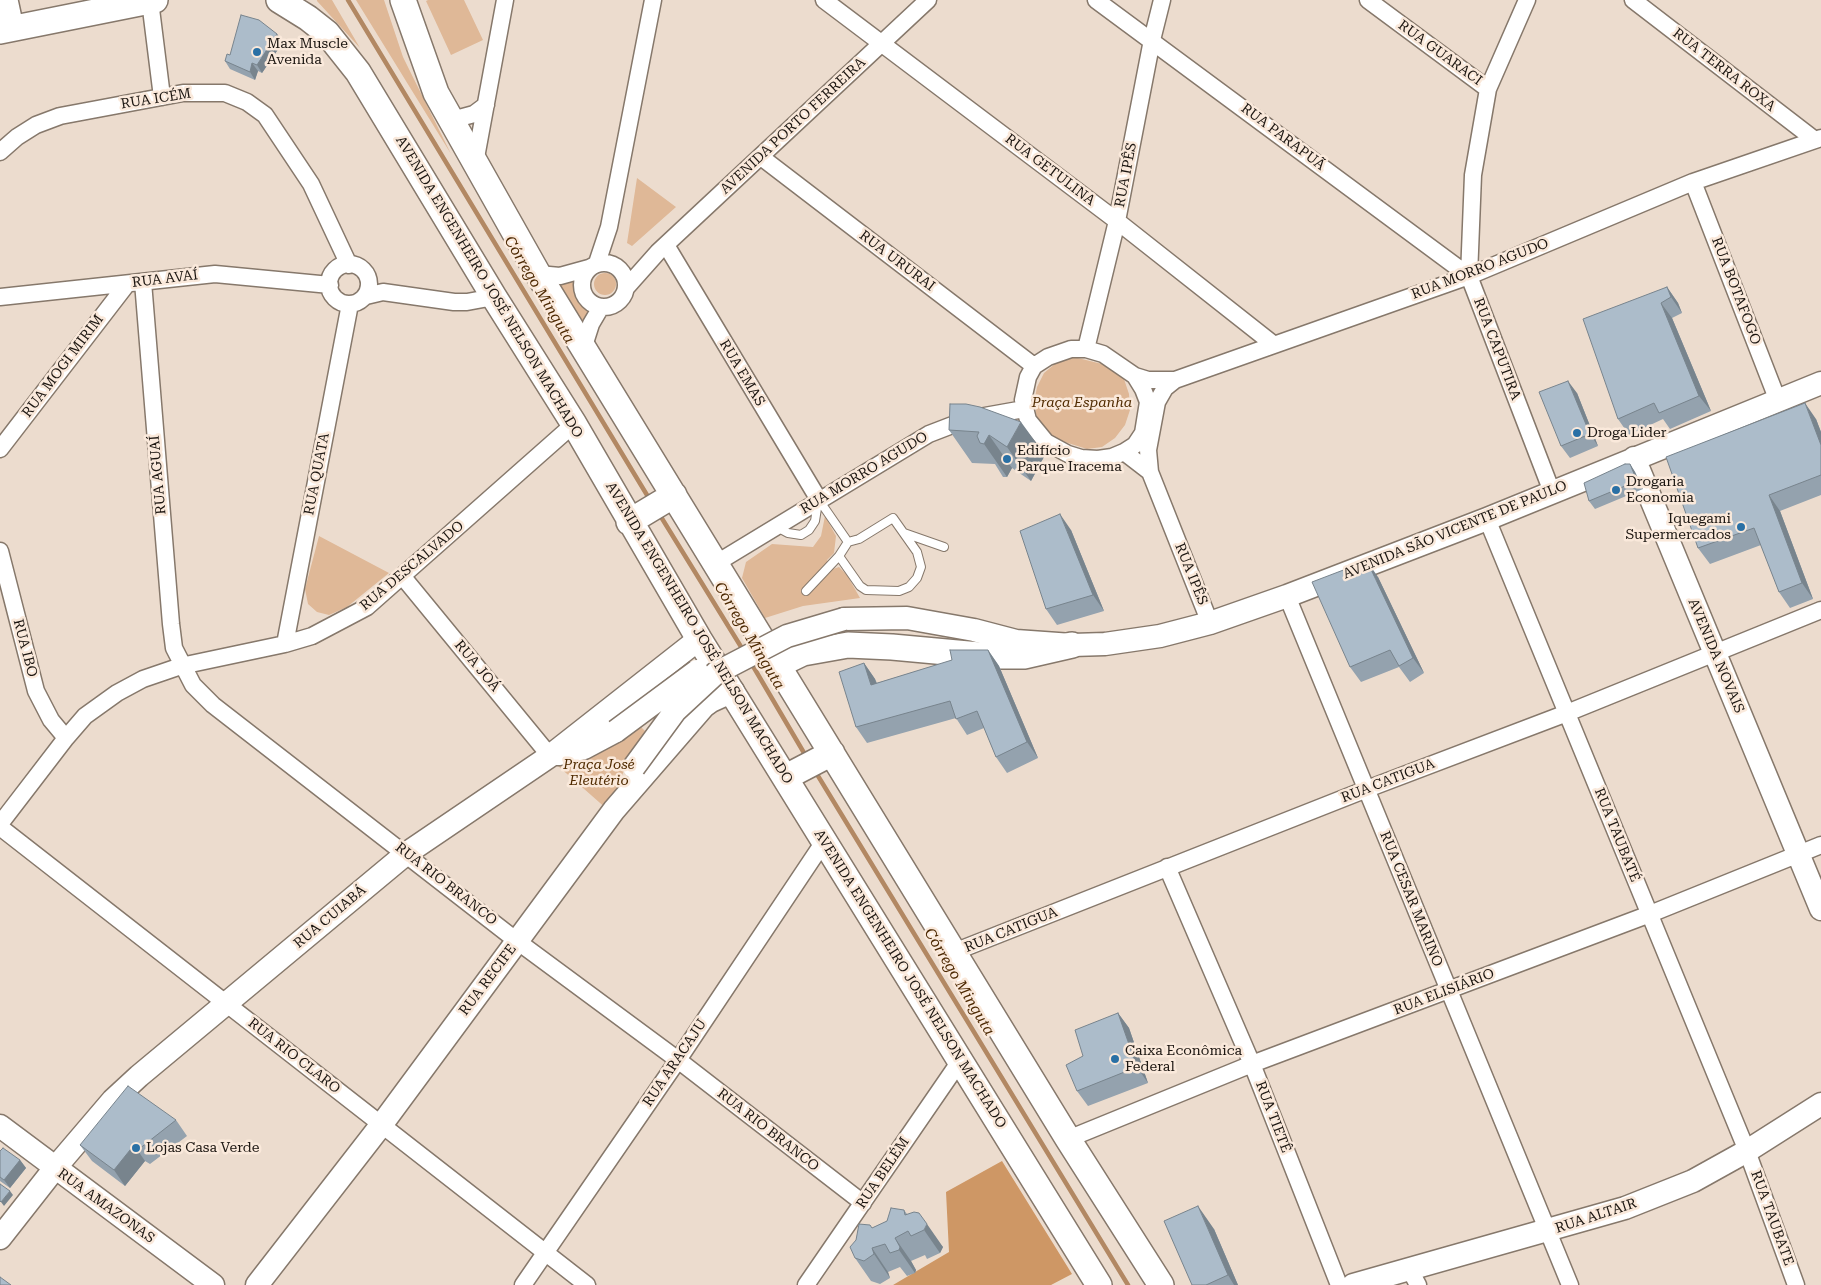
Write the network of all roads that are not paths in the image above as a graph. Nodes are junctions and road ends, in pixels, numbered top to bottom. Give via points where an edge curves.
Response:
1 (153, 0) edge
2 (279, 0) edge
3 (403, 0) edge
4 (505, 0) edge
5 (652, 0) edge
6 (824, 0) edge
7 (928, 0) edge
8 (1096, 0) edge
9 (1162, 0) edge
10 (1368, 0) edge
11 (1527, 0) edge
12 (1633, 0) edge
13 (6, 17) edge
14 (1152, 40) junction
15 (880, 43) junction
16 (1488, 89) junction
17 (162, 97) junction
18 (486, 105) junction
19 (452, 120) junction
20 (1818, 139) edge
21 (0, 152) edge
22 (761, 157) junction
23 (475, 163) junction
24 (1693, 182) junction
25 (1117, 220) junction
26 (662, 249) junction
27 (348, 265) junction
28 (604, 266) junction
29 (538, 274) junction
30 (1470, 276) junction
31 (368, 279) junction
32 (135, 283) junction
33 (330, 285) junction
34 (626, 288) junction
35 (383, 292) junction
36 (366, 296) junction
37 (0, 297) edge
38 (494, 297) junction
39 (350, 304) junction
40 (601, 307) junction
41 (1273, 344) junction
42 (583, 349) junction
43 (1086, 349) junction
44 (1034, 366) junction
45 (1135, 376) junction
46 (1175, 380) junction
47 (1821, 383) edge
48 (1778, 400) junction
49 (1024, 409) junction
50 (574, 424) junction
51 (0, 449) edge
52 (1124, 452) junction
53 (1634, 458) junction
54 (1150, 472) junction
55 (1552, 492) junction
56 (819, 500) junction
57 (653, 508) junction
58 (1487, 519) junction
59 (904, 533) junction
60 (848, 542) junction
61 (944, 547) dead end
62 (0, 551) edge
63 (839, 556) junction
64 (715, 564) junction
65 (403, 577) junction
66 (806, 591) dead end
67 (1287, 596) junction
68 (1821, 610) edge
69 (844, 619) junction
70 (1210, 623) junction
71 (699, 639) junction
72 (285, 644) junction
73 (1072, 645) junction
74 (1714, 654) junction
75 (182, 666) junction
76 (778, 666) junction
77 (733, 691) junction
78 (1567, 713) junction
79 (66, 738) junction
80 (550, 756) junction
81 (810, 765) junction
82 (1367, 789) junction
83 (614, 810) junction
84 (0, 826) edge
85 (824, 840) junction
86 (1821, 845) edge
87 (407, 853) junction
88 (1798, 854) junction
89 (1167, 867) junction
90 (1821, 909) edge
91 (1650, 914) junction
92 (518, 941) junction
93 (954, 952) junction
94 (1447, 990) junction
95 (226, 1003) junction
96 (678, 1060) junction
97 (960, 1061) junction
98 (1252, 1064) junction
99 (1821, 1104) edge
100 (382, 1124) junction
101 (0, 1126) edge
102 (1068, 1139) junction
103 (1748, 1151) junction
104 (55, 1168) junction
105 (863, 1203) junction
106 (1548, 1232) junction
107 (0, 1238) edge
108 (545, 1254) junction
109 (1414, 1278) edge
110 (213, 1285) edge
111 (257, 1285) edge
112 (523, 1285) edge
113 (587, 1285) edge
114 (806, 1285) edge
115 (1099, 1285) edge
116 (1161, 1285) edge
117 (1339, 1285) edge
118 (1353, 1285) edge
119 (1570, 1285) edge
120 (1796, 1285) edge

1 - 13 main road
1 - 17 street
2 - 38 main road, AVENIDA ENGENHEIRO JOSÉ NELSON MACHADO via 308,18 343,51
3 - 19 main road, AVENIDA ENGENHEIRO JOSÉ NELSON MACHADO via 436,93
4 - 18 street
5 - 28 street
6 - 15 street, RUA GETULINA
7 - 15 street, AVENIDA PORTO FERREIRA
8 - 14 street, RUA PARAPUÃ
9 - 14 street, RUA IPÊS
10 - 16 street, RUA GUARACI
11 - 16 street, RUA CAPUTIRA
12 - 20 street, RUA TERRA ROXA
14 - 25 street, RUA IPÊS
14 - 30 street, RUA PARAPUÃ
15 - 22 street, AVENIDA PORTO FERREIRA
15 - 25 street, RUA GETULINA
16 - 30 street, RUA CAPUTIRA via 1473,175
17 - 21 street, RUA ICÉM via 60,116 36,124
17 - 27 street, RUA ICÉM via 183,93 226,93 265,115 310,184
18 - 19 street via 474,114
18 - 23 street
19 - 23 main road, AVENIDA ENGENHEIRO JOSÉ NELSON MACHADO
20 - 24 street, RUA MORRO AGUDO
22 - 26 street, AVENIDA PORTO FERREIRA
22 - 44 street, RUA URURAI
23 - 29 main road, AVENIDA ENGENHEIRO JOSÉ NELSON MACHADO
24 - 30 street, RUA MORRO AGUDO
24 - 48 street, RUA BOTAFOGO
25 - 41 street, RUA GETULINA
25 - 43 street, RUA IPÊS
26 - 28 street, AVENIDA PORTO FERREIRA
26 - 34 street, AVENIDA PORTO FERREIRA
26 - 56 street, RUA EMAS
27 - 31 street via 361,268
27 - 33 street via 335,271
28 - 29 street, AVENIDA PORTO FERREIRA via 560,276
28 - 34 street via 626,278
28 - 40 street via 584,275 583,292 587,299
29 - 42 main road, AVENIDA ENGENHEIRO JOSÉ NELSON MACHADO
30 - 41 street, RUA MORRO AGUDO
30 - 55 street, RUA CAPUTIRA
31 - 35 street
31 - 36 street
32 - 33 street, RUA AVAÍ via 214,274
32 - 37 street, RUA AVAÍ
32 - 51 street, RUA MOGI MIRIM
32 - 75 street, RUA AGUAÍ via 170,624 174,648
33 - 39 street via 336,299
34 - 40 street via 615,305
35 - 36 street
35 - 38 street via 454,302
36 - 39 street
38 - 50 main road, AVENIDA ENGENHEIRO JOSÉ NELSON MACHADO
39 - 72 street, RUA QUATA
40 - 42 street
41 - 46 street, RUA MORRO AGUDO
42 - 57 main road, AVENIDA ENGENHEIRO JOSÉ NELSON MACHADO
43 - 44 street via 1060,352
43 - 45 street via 1103,354
44 - 49 street via 1024,388
45 - 46 street, RUA MORRO AGUDO via 1148,380
45 - 52 street via 1148,402 1147,417 1139,439
46 - 54 street via 1165,388 1157,402 1148,450
47 - 48 main road, AVENIDA SÃO VICENTE DE PAULO
48 - 53 main road, AVENIDA SÃO VICENTE DE PAULO
49 - 52 street via 1028,420 1046,442 1068,454 1098,459
49 - 56 street, RUA MORRO AGUDO via 946,426
50 - 57 main road, AVENIDA ENGENHEIRO JOSÉ NELSON MACHADO
50 - 65 street, RUA DESCALVADO
52 - 54 street
53 - 55 main road, AVENIDA SÃO VICENTE DE PAULO
53 - 74 main road, AVENIDA NOVAIS
54 - 70 street, RUA IPÊS
55 - 58 main road, AVENIDA SÃO VICENTE DE PAULO
56 - 60 lane
56 - 64 street, RUA MORRO AGUDO
57 - 64 main road, AVENIDA ENGENHEIRO JOSÉ NELSON MACHADO
57 - 71 main road, AVENIDA ENGENHEIRO JOSÉ NELSON MACHADO
58 - 67 main road, AVENIDA SÃO VICENTE DE PAULO
58 - 78 street, RUA TAUBATÉ
59 - 60 lane via 893,518 859,539
59 - 61 lane
59 - 63 lane via 917,552 921,567 909,587 899,591 866,590
60 - 63 lane
62 - 79 street, RUA IBO via 36,692 51,720
63 - 66 lane
64 - 76 main road, AVENIDA ENGENHEIRO JOSÉ NELSON MACHADO
65 - 72 street, RUA DESCALVADO via 367,607 338,624
65 - 80 street, RUA JOÁ
67 - 70 main road, AVENIDA SÃO VICENTE DE PAULO
67 - 82 street, RUA CESAR MARINO
68 - 74 street, RUA CATIGUA
69 - 73 main road, AVENIDA SÃO VICENTE DE PAULO via 907,618 1016,641
69 - 80 main road, AVENIDA SÃO VICENTE DE PAULO, bridge via 783,626 761,633 721,655 616,731 584,748
69 - 83 main road, AVENIDA SÃO VICENTE DE PAULO, bridge via 787,636 716,673 675,710 634,767
70 - 73 main road, AVENIDA SÃO VICENTE DE PAULO via 1160,636
71 - 77 main road, AVENIDA ENGENHEIRO JOSÉ NELSON MACHADO
71 - 80 main road, RUA CUIABÁ
72 - 75 street, RUA DESCALVADO
73 - 76 main road via 1024,656 990,656 848,645 803,653
74 - 78 street, RUA CATIGUA
74 - 88 main road, AVENIDA NOVAIS
75 - 79 street, RUA DESCALVADO via 143,679 117,693 86,716
75 - 87 street, RUA RIO BRANCO via 193,686 213,705
76 - 81 main road, AVENIDA ENGENHEIRO JOSÉ NELSON MACHADO
77 - 81 main road, AVENIDA ENGENHEIRO JOSÉ NELSON MACHADO
77 - 83 main road, RUA RECIFE via 710,700 704,706
78 - 82 street, RUA CATIGUA
78 - 91 street, RUA TAUBATÉ
79 - 84 street, RUA DESCALVADO
80 - 87 main road, RUA CUIABÁ
81 - 85 main road, AVENIDA ENGENHEIRO JOSÉ NELSON MACHADO
81 - 93 main road, AVENIDA ENGENHEIRO JOSÉ NELSON MACHADO
82 - 89 street, RUA CATIGUA
82 - 94 street, RUA CESAR MARINO
83 - 92 main road, RUA RECIFE
84 - 95 street, RUA RIO CLARO
85 - 96 street, RUA ARACAJU
85 - 97 main road, AVENIDA ENGENHEIRO JOSÉ NELSON MACHADO
86 - 88 street, RUA ELISIÁRIO
87 - 92 street, RUA RIO BRANCO
87 - 95 main road, RUA CUIABÁ
88 - 90 main road, AVENIDA NOVAIS
88 - 91 street, RUA ELISIÁRIO
89 - 93 street, RUA CATIGUA
89 - 98 street, RUA TIETÊ
91 - 94 street, RUA ELISIÁRIO
91 - 103 street, RUA TAUBATÉ
92 - 96 street, RUA RIO BRANCO
92 - 100 main road, RUA RECIFE
93 - 102 main road, AVENIDA ENGENHEIRO JOSÉ NELSON MACHADO
94 - 98 street, RUA ELISIÁRIO
94 - 106 street, RUA CESAR MARINO
95 - 100 street, RUA RIO CLARO
95 - 104 main road, RUA CUIABÁ via 112,1100
96 - 105 street, RUA RIO BRANCO
96 - 108 street, RUA ARACAJU
97 - 105 street, RUA BELÉM
97 - 115 main road, AVENIDA ENGENHEIRO JOSÉ NELSON MACHADO
98 - 102 street, RUA ELISIÁRIO
98 - 117 street, RUA TIETÊ
99 - 103 main road, RUA ALTAIR
100 - 108 street, RUA RIO CLARO
100 - 111 main road, RUA RECIFE
101 - 104 main road, RUA AMAZONAS
102 - 116 main road, AVENIDA ENGENHEIRO JOSÉ NELSON MACHADO
103 - 106 main road, RUA ALTAIR via 1693,1181 1625,1208
103 - 120 street, RUA TAUBATE
104 - 107 main road, RUA CUIABÁ
104 - 110 main road, RUA AMAZONAS
105 - 114 street, RUA BELÉM
106 - 109 main road, RUA ALTAIR
106 - 119 street, RUA CESAR MARINO
108 - 112 street, RUA ARACAJU
108 - 113 street, RUA RIO CLARO
109 - 118 main road, RUA ALTAIR

